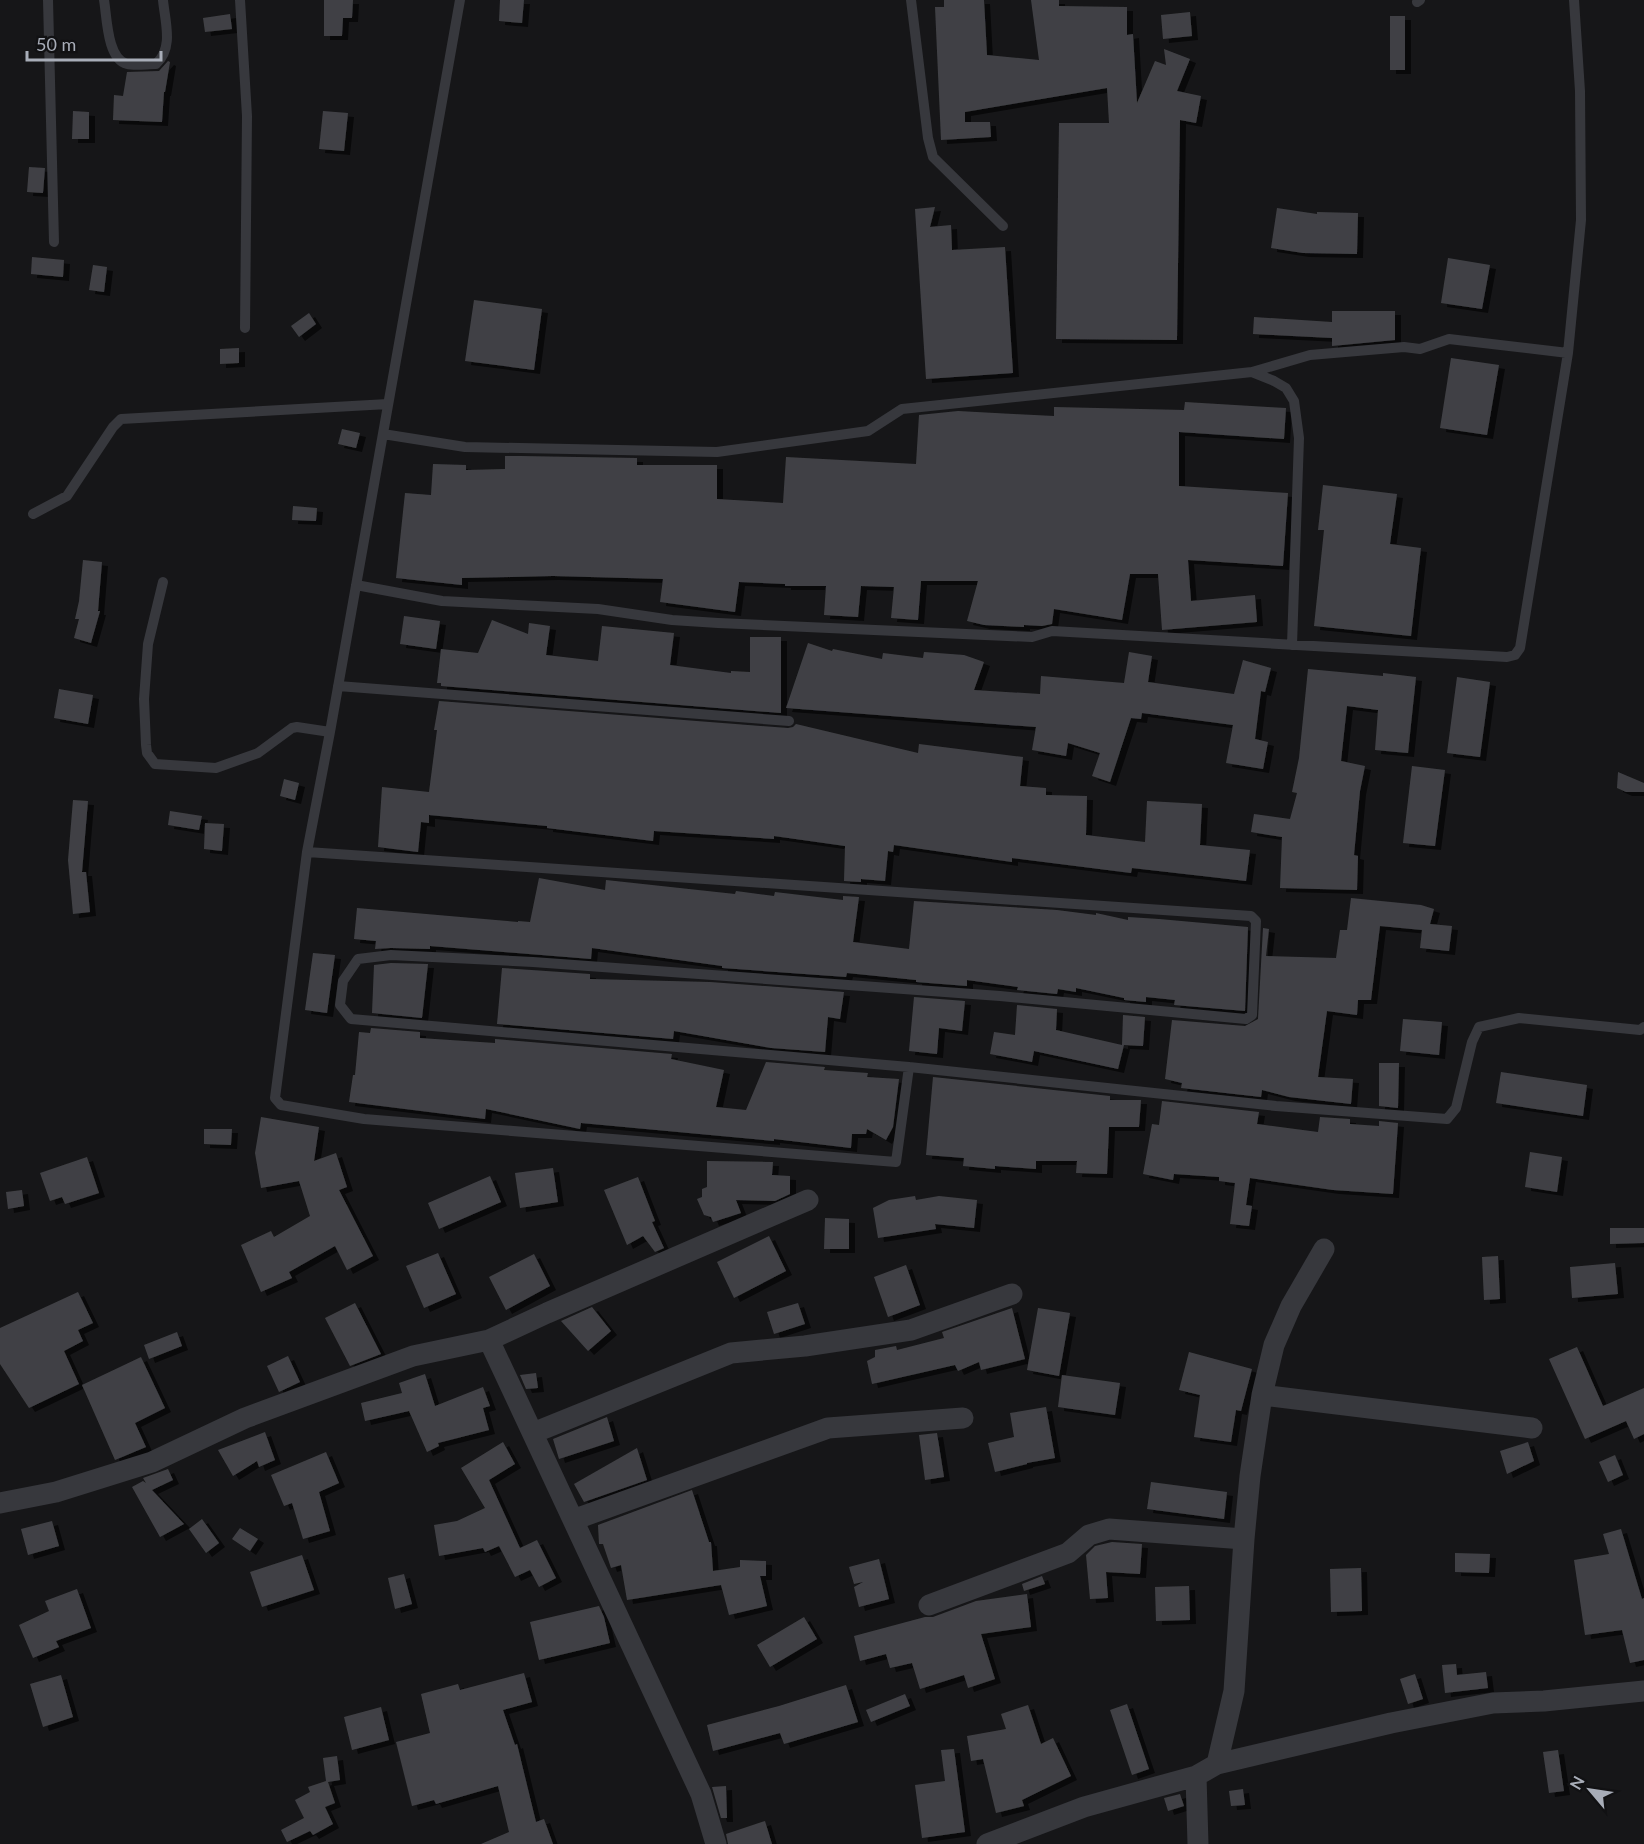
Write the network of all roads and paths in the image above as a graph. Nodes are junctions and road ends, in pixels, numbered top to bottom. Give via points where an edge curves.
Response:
1 (48, 0) edge
2 (104, 0) edge
3 (163, 0) edge
4 (240, 0) edge
5 (460, 0) edge
6 (911, 0) edge
7 (1574, 0) edge
8 (1003, 226) dead end
9 (54, 242) dead end
10 (245, 328) dead end
11 (1568, 353) junction
12 (1252, 372) junction
13 (388, 404) junction
14 (383, 434) junction
15 (33, 514) dead end
16 (163, 582) dead end
17 (356, 585) junction
18 (1292, 645) junction
19 (338, 686) junction
20 (789, 721) dead end
21 (330, 732) junction
22 (307, 852) junction
23 (1644, 1027) edge
24 (909, 1067) junction
25 (808, 1200) dead end
26 (1324, 1249) dead end
27 (1012, 1294) dead end
28 (489, 1340) junction
29 (1262, 1395) junction
30 (963, 1418) dead end
31 (1532, 1428) dead end
32 (533, 1433) junction
33 (0, 1503) edge
34 (573, 1520) junction
35 (1244, 1539) junction
36 (929, 1605) dead end
37 (1644, 1691) edge
38 (1217, 1764) junction
39 (1196, 1776) junction
40 (716, 1844) edge
41 (987, 1844) edge
42 (1198, 1844) edge

1 - 9 lane
2 - 3 lane via 111,44 116,57 127,64 156,64 164,57 168,42
4 - 10 lane via 247,116
5 - 13 lane
6 - 8 lane via 933,157
7 - 11 lane via 1580,91 1581,220
11 - 12 lane via 1449,339 1420,349 1310,355
11 - 18 lane via 1520,648 1515,655
12 - 14 lane via 902,409 868,431 717,452 465,447
12 - 18 lane via 1286,388 1294,401 1299,438
13 - 14 lane
13 - 15 lane via 121,419 67,496
14 - 17 lane
16 - 21 lane via 148,644 144,699 147,753 155,764 216,768 258,753 292,728
17 - 18 lane via 442,601 598,609 695,621 1032,637 1052,631
17 - 19 lane
19 - 20 lane
19 - 21 lane
21 - 22 lane
22 - 24 lane via 276,1098 281,1105 364,1119 896,1162
22 - 24 lane via 1239,915 1251,916 1256,921 1252,1015 1246,1019 976,994 391,955 358,959 343,981 340,1005 351,1019
23 - 24 lane via 1640,1030 1519,1018 1479,1027 1456,1108 1447,1119 1276,1106
25 - 28 street
26 - 29 street via 1274,1345
27 - 32 street via 911,1330 731,1353
28 - 32 street
28 - 33 street via 413,1356 245,1418 152,1462 56,1492
29 - 31 street
29 - 35 street
30 - 34 street via 828,1428
32 - 34 street
34 - 40 street via 701,1794
35 - 36 street via 1109,1529 1089,1535 1068,1553
35 - 38 street via 1234,1691
37 - 38 street via 1493,1703
38 - 39 street
39 - 41 street via 1084,1807
39 - 42 street

